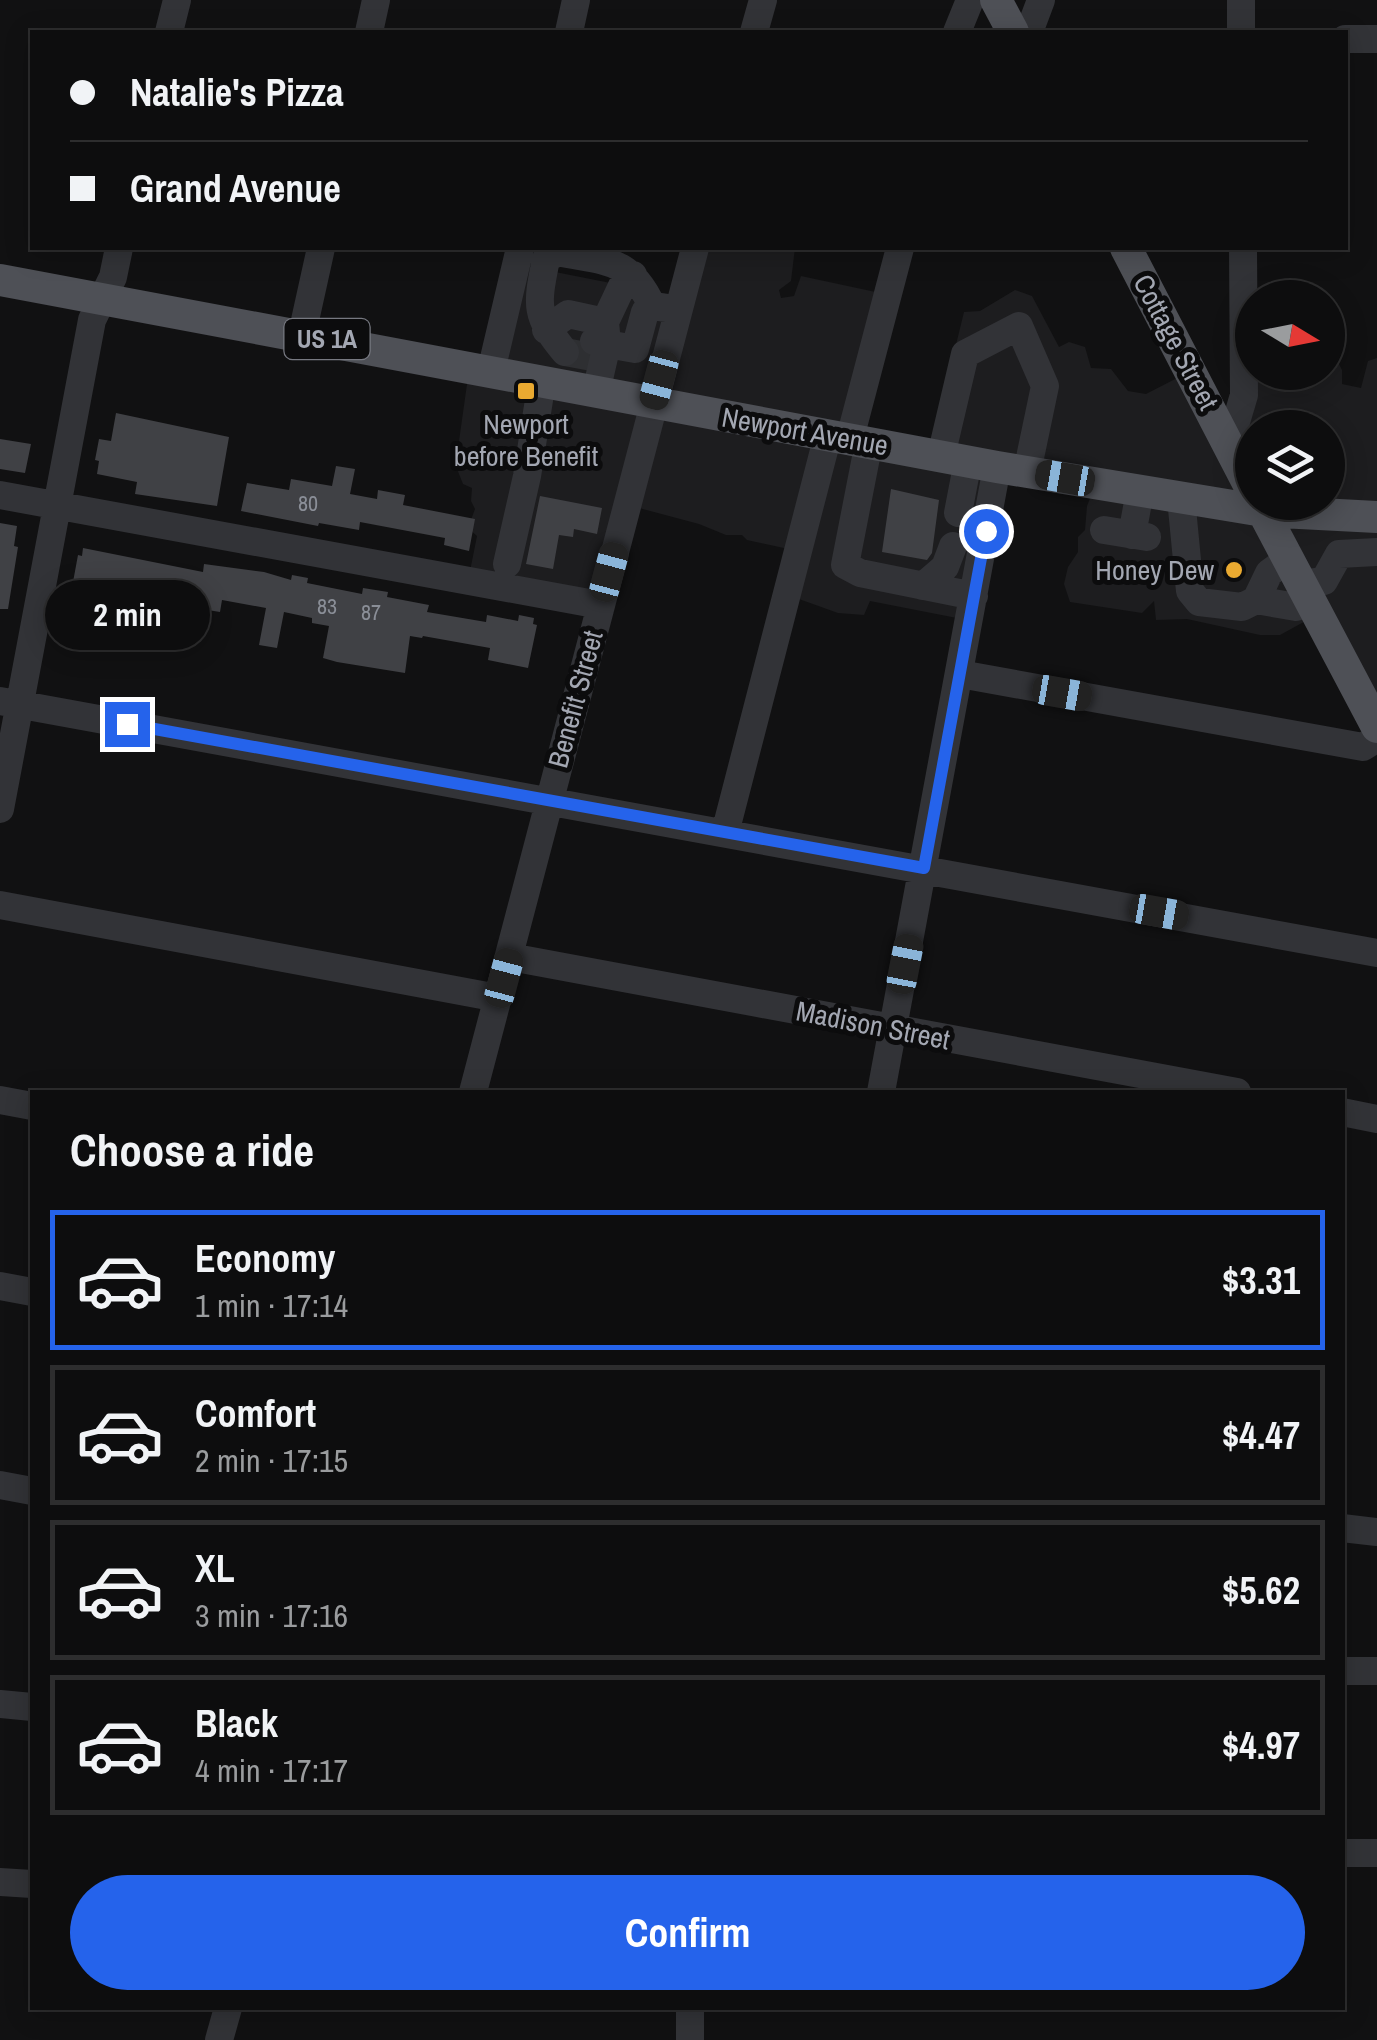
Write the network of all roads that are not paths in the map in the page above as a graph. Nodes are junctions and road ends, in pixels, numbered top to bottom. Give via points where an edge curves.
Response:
1 (176, 0) edge
2 (376, 0) edge
3 (576, 0) edge
4 (763, 0) edge
5 (970, 0) edge
6 (996, 0) edge
7 (1041, 0) edge
8 (1241, 0) edge
9 (169, 30) edge
10 (369, 30) edge
11 (569, 30) edge
12 (755, 30) edge
13 (958, 30) edge
14 (1012, 30) edge
15 (1031, 30) edge
16 (1241, 30) edge
17 (1348, 39) edge
18 (1377, 39) edge
19 (119, 250) edge
20 (320, 250) edge
21 (520, 250) edge
22 (693, 250) edge
23 (899, 250) edge
24 (1127, 250) edge
25 (1243, 250) edge
26 (0, 280) edge
27 (650, 290) junction
28 (102, 300) junction
29 (302, 334) junction
30 (591, 343) junction
31 (665, 358) junction
32 (491, 371) junction
33 (539, 381) junction
34 (596, 392) junction
35 (653, 404) junction
36 (1223, 432) junction
37 (849, 438) junction
38 (1235, 456) edge
39 (983, 464) junction
40 (1140, 491) junction
41 (0, 495) edge
42 (1181, 498) junction
43 (1235, 501) edge
44 (58, 507) junction
45 (958, 514) dead end
46 (1345, 514) edge
47 (1377, 518) edge
48 (1267, 520) edge
49 (1104, 530) dead end
50 (953, 546) dead end
51 (1377, 552) edge
52 (506, 564) dead end
53 (1300, 582) junction
54 (923, 586) junction
55 (974, 596) junction
56 (1256, 600) junction
57 (600, 606) junction
58 (960, 674) junction
59 (9, 703) edge
60 (1377, 728) edge
61 (1377, 738) edge
62 (549, 800) junction
63 (0, 809) edge
64 (725, 833) junction
65 (924, 868) junction
66 (0, 906) edge
67 (1377, 954) edge
68 (510, 957) junction
69 (498, 998) junction
70 (893, 1028) junction
71 (474, 1090) edge
72 (881, 1090) edge
73 (1225, 1090) edge
74 (0, 1100) edge
75 (30, 1106) edge
76 (1345, 1113) edge
77 (1377, 1119) edge
78 (0, 1286) edge
79 (30, 1292) edge
80 (0, 1485) edge
81 (30, 1491) edge
82 (1345, 1528) edge
83 (1377, 1532) edge
84 (1345, 1671) edge
85 (1377, 1671) edge
86 (0, 1704) edge
87 (30, 1707) edge
88 (1345, 1853) edge
89 (1377, 1853) edge
90 (0, 1882) edge
91 (30, 1884) edge
92 (228, 2010) edge
93 (690, 2010) edge
94 (220, 2040) edge
95 (690, 2040) edge

1 - 9 street
2 - 10 street
3 - 11 street
4 - 12 street
5 - 13 street
6 - 14 main road
7 - 15 street
8 - 16 street
17 - 18 street
19 - 28 street
20 - 29 street
21 - 32 street
22 - 27 street, Benefit Street
23 - 37 street
24 - 36 main road, Cottage Street
25 - 36 street via 1244,394 1236,422
26 - 28 main road, Newport Avenue / US 1A
27 - 30 street via 645,312
27 - 30 street via 622,286
27 - 30 street via 618,265 558,252 546,259 538,301
27 - 31 street, Benefit Street
28 - 29 main road, Newport Avenue / US 1A
28 - 44 street via 92,320
29 - 32 main road, Newport Avenue / US 1A
30 - 31 street
30 - 33 street
30 - 34 street
31 - 35 street, Benefit Street
32 - 33 main road, Newport Avenue / US 1A
33 - 34 main road, Newport Avenue / US 1A
33 - 52 street via 527,476
34 - 35 main road, Newport Avenue / US 1A
35 - 37 main road, Newport Avenue / US 1A
35 - 57 street, Benefit Street
36 - 38 main road, Cottage Street
37 - 39 main road, Newport Avenue / US 1A
37 - 54 street via 845,564
37 - 64 street
39 - 40 main road, Newport Avenue / US 1A
39 - 45 street
39 - 55 street
40 - 42 main road, Newport Avenue / US 1A
40 - 49 street via 1140,536
41 - 44 street
42 - 43 main road, Newport Avenue / US 1A
42 - 56 street via 1190,591 1199,602 1242,607
44 - 57 street
44 - 59 street
46 - 47 main road, Newport Avenue / US 1A
48 - 53 main road, Cottage Street
50 - 54 street via 945,567
51 - 53 street via 1339,554 1324,581
53 - 56 street via 1269,573
53 - 56 street via 1296,608
53 - 60 main road, Cottage Street
54 - 55 street
55 - 58 street
57 - 62 street, Benefit Street
58 - 61 street via 1363,747
58 - 65 street
59 - 62 street
59 - 63 street
62 - 64 street
62 - 68 street, Benefit Street
64 - 65 street
65 - 67 street
65 - 70 street
66 - 69 street
68 - 69 street, Benefit Street
68 - 70 street, Madison Street
69 - 71 street, Benefit Street
70 - 72 street
70 - 73 street, Madison Street
74 - 75 street
76 - 77 street
78 - 79 street
80 - 81 street
82 - 83 street
84 - 85 street
86 - 87 street
88 - 89 street
90 - 91 street
92 - 94 street
93 - 95 street

